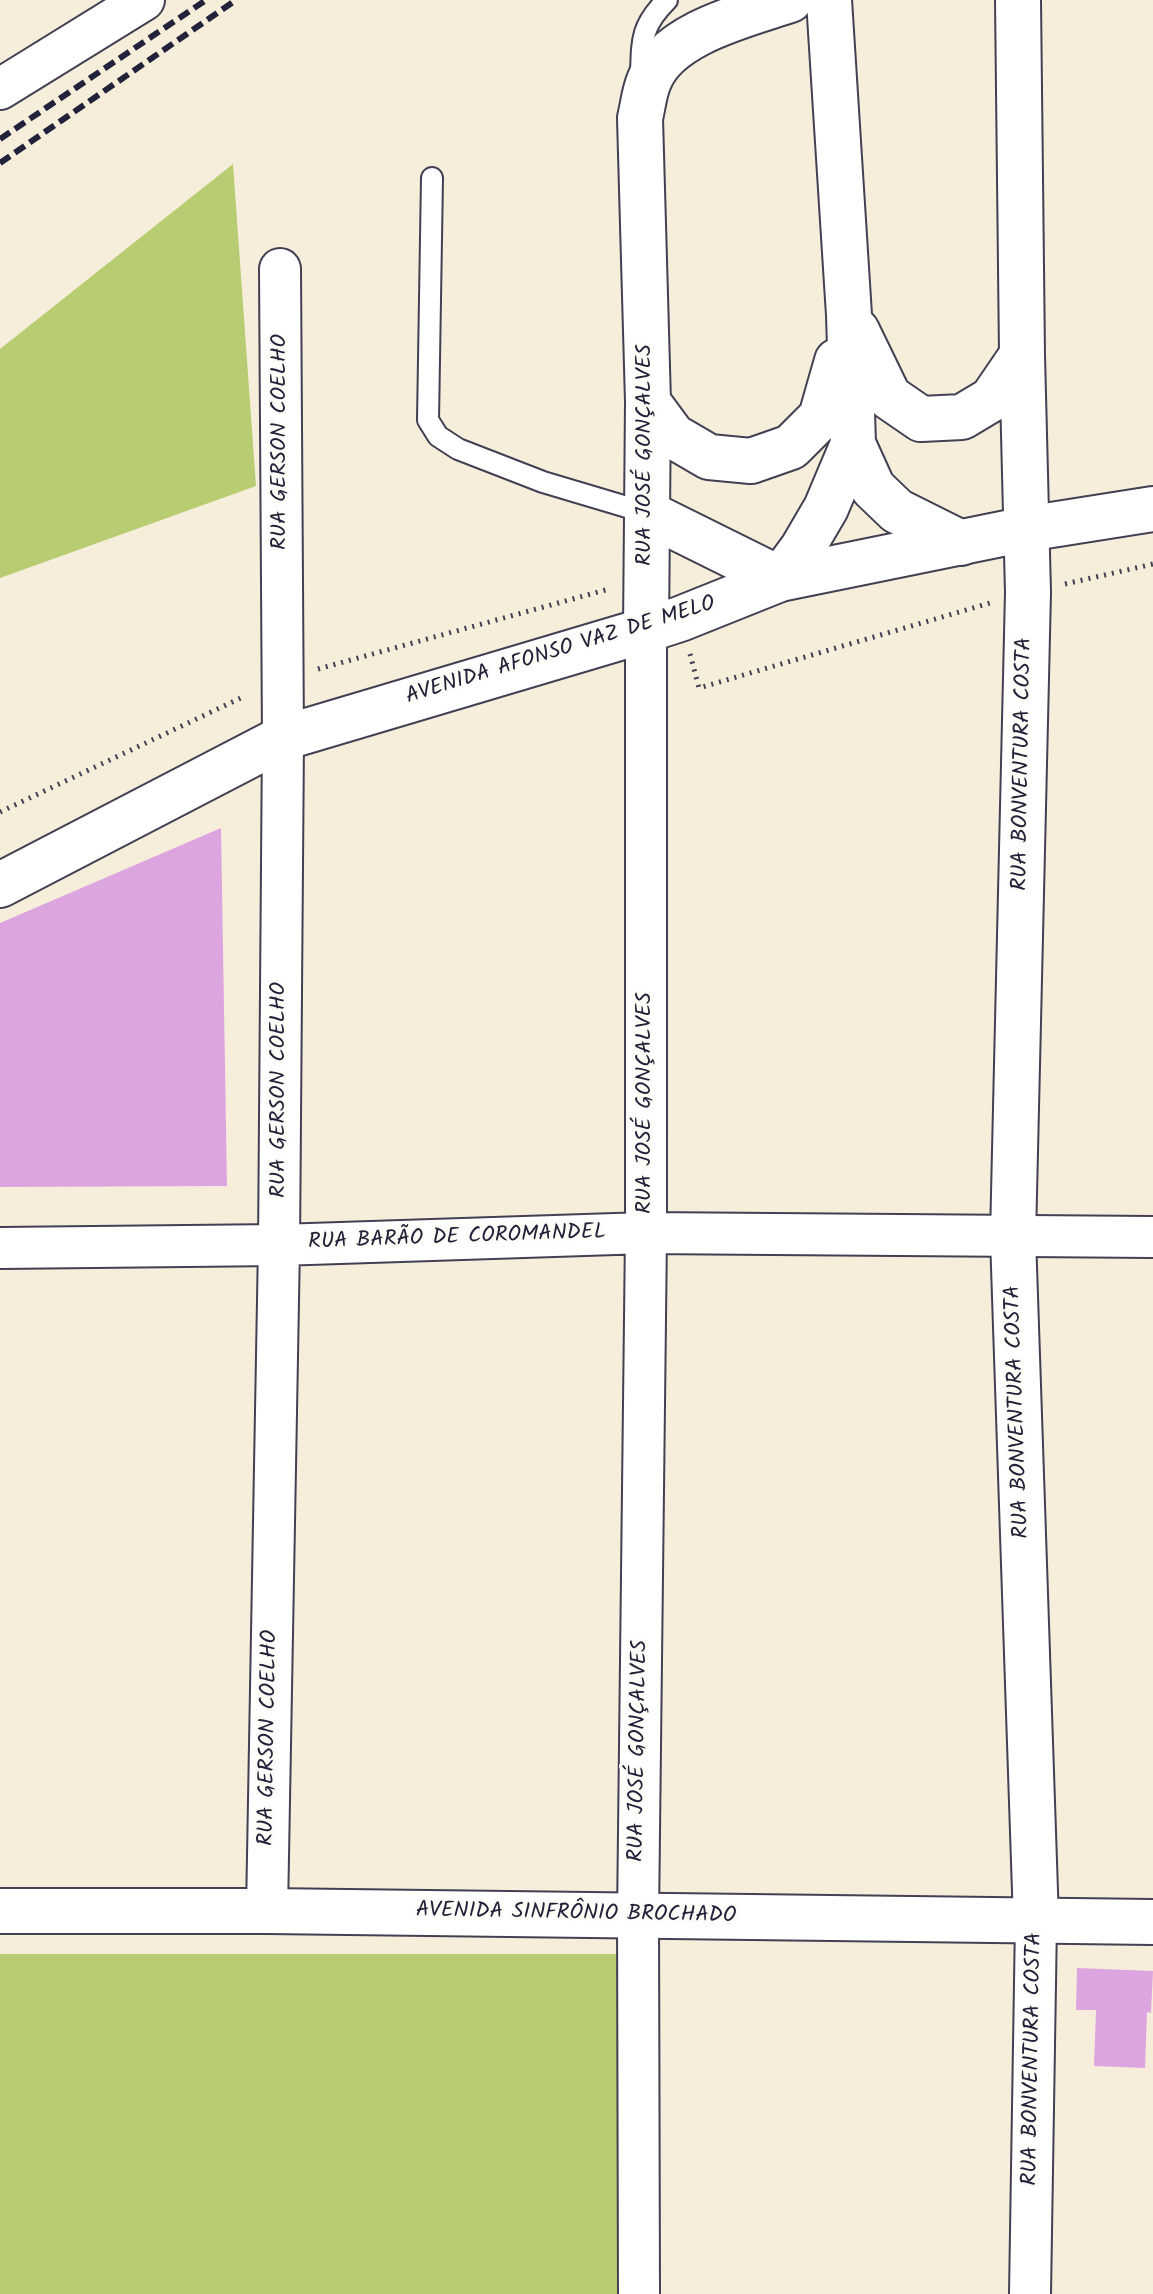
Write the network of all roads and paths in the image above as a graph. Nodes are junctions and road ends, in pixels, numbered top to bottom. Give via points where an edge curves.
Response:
1 (144, 0) edge
2 (667, 0) edge
3 (790, 0) edge
4 (829, 0) edge
5 (1018, 0) edge
6 (0, 89) edge
7 (640, 118) junction
8 (432, 178) dead end
9 (280, 269) dead end
10 (849, 315) junction
11 (1022, 355) junction
12 (648, 402) junction
13 (853, 444) junction
14 (1153, 509) edge
15 (647, 513) junction
16 (1026, 529) junction
17 (961, 543) junction
18 (780, 579) junction
19 (646, 630) junction
20 (283, 738) junction
21 (0, 885) edge
22 (646, 1233) junction
23 (1013, 1237) junction
24 (1153, 1237) edge
25 (279, 1245) junction
26 (0, 1248) edge
27 (0, 1911) edge
28 (267, 1911) junction
29 (638, 1917) junction
30 (1036, 1921) junction
31 (1153, 1922) edge
32 (639, 2294) edge
33 (1030, 2294) edge

1 - 6 street
2 - 7 lane via 642,35
3 - 7 street, RUA JOSÉ GONÇALVES via 708,28 665,55 649,79
4 - 10 street
5 - 11 street
7 - 12 street, RUA JOSÉ GONÇALVES
8 - 15 lane via 428,420 438,436 543,482
9 - 20 street, RUA GERSON COELHO
10 - 11 street via 889,397 921,419 962,417 992,399
10 - 12 street via 821,417 791,447 751,461 709,457 673,436
10 - 13 street
11 - 16 street
12 - 15 street, RUA JOSÉ GONÇALVES
13 - 17 street via 873,488 897,511
13 - 18 street via 826,508
14 - 16 street, AVENIDA AFONSO VAZ DE MELO
15 - 18 street
15 - 19 street, RUA JOSÉ GONÇALVES
16 - 17 street, AVENIDA AFONSO VAZ DE MELO
16 - 23 street, RUA BONVENTURA COSTA
17 - 18 street, AVENIDA AFONSO VAZ DE MELO
18 - 19 street, AVENIDA AFONSO VAZ DE MELO
19 - 20 street, AVENIDA AFONSO VAZ DE MELO
19 - 22 street, RUA JOSÉ GONÇALVES
20 - 21 street, AVENIDA AFONSO VAZ DE MELO
20 - 25 street, RUA GERSON COELHO
22 - 23 street, RUA BARÃO DE COROMANDEL
22 - 25 street, RUA BARÃO DE COROMANDEL
22 - 29 street, RUA JOSÉ GONÇALVES
23 - 24 street, RUA BARÃO DE COROMANDEL
23 - 30 street, RUA BONVENTURA COSTA
25 - 26 street, RUA BARÃO DE COROMANDEL
25 - 28 street, RUA GERSON COELHO
27 - 28 street, AVENIDA SINFRÔNIO BROCHADO
28 - 29 street, AVENIDA SINFRÔNIO BROCHADO
29 - 30 street, AVENIDA SINFRÔNIO BROCHADO
29 - 32 street, RUA JOSÉ GONÇALVES
30 - 31 street, AVENIDA SINFRÔNIO BROCHADO
30 - 33 street, RUA BONVENTURA COSTA

